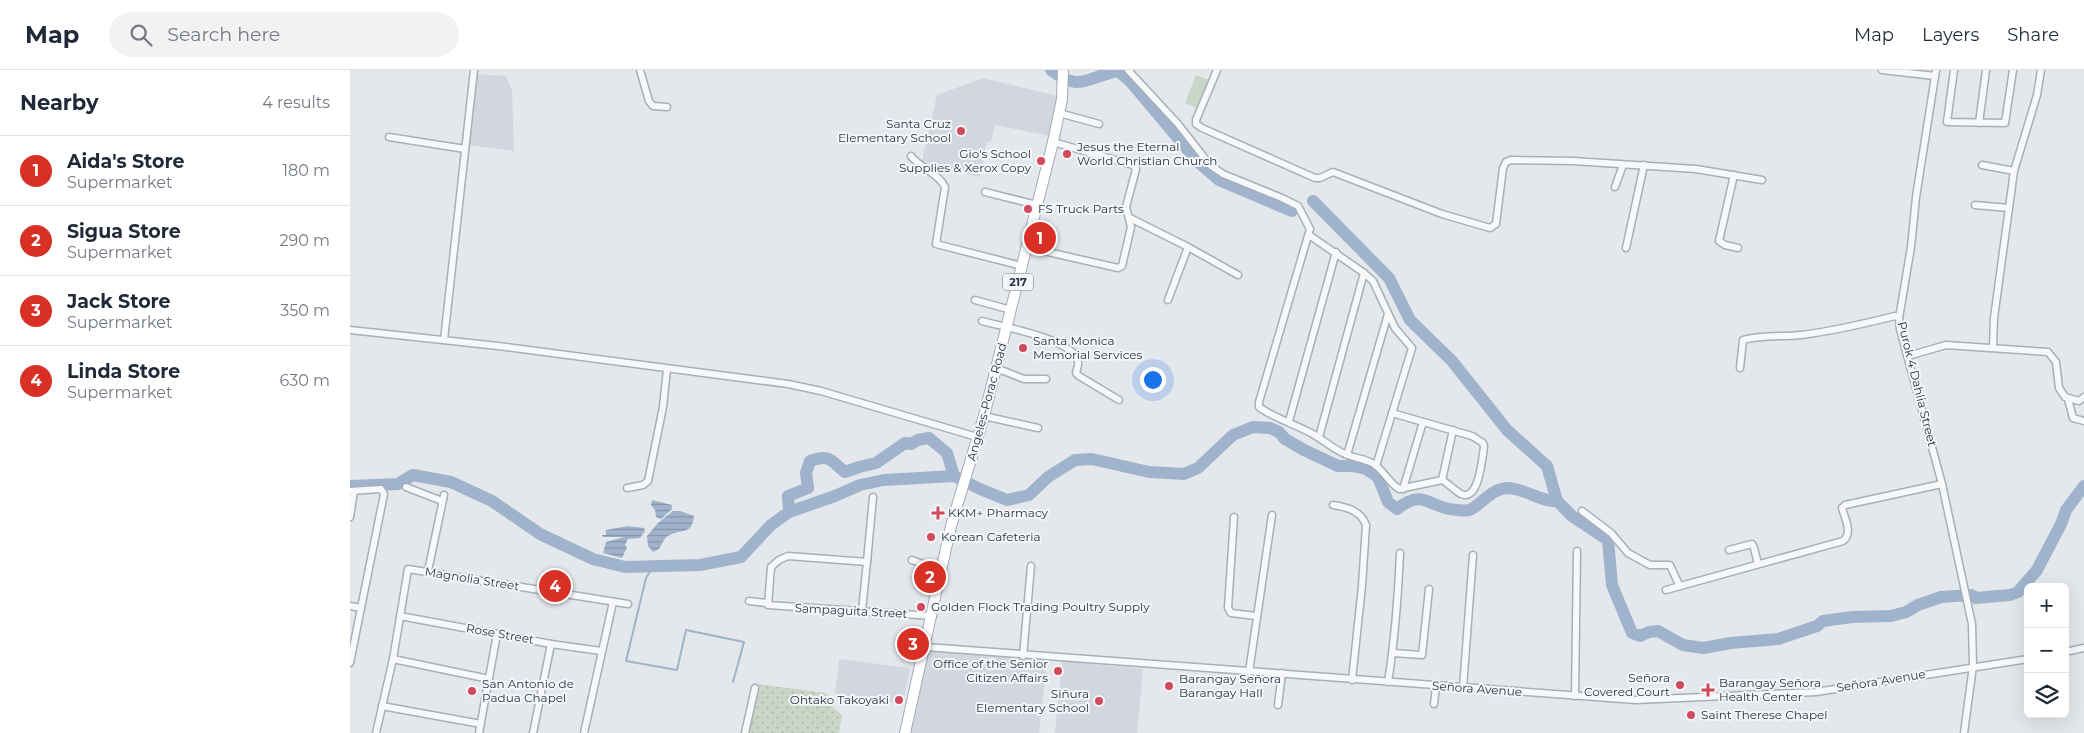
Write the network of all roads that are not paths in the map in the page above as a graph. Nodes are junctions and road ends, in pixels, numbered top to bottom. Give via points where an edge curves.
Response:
1 (474, 70) edge
2 (640, 70) edge
3 (1128, 70) edge
4 (1217, 70) edge
5 (1882, 70) edge
6 (1954, 70) edge
7 (1986, 70) edge
8 (2013, 70) edge
9 (2041, 70) edge
10 (1063, 72) edge
11 (1936, 73) edge
12 (667, 107) dead end
13 (1059, 113) junction
14 (1979, 123) junction
15 (1099, 124) dead end
16 (389, 137) dead end
17 (1053, 142) junction
18 (465, 149) junction
19 (911, 156) dead end
20 (1623, 165) junction
21 (1982, 165) dead end
22 (1644, 166) junction
23 (2014, 171) junction
24 (1734, 175) junction
25 (1762, 180) dead end
26 (1615, 187) dead end
27 (985, 192) dead end
28 (1037, 205) junction
29 (1975, 205) dead end
30 (2009, 208) junction
31 (1130, 218) junction
32 (1309, 234) junction
33 (1026, 247) junction
34 (1188, 247) junction
35 (1626, 248) dead end
36 (1738, 248) dead end
37 (1336, 252) junction
38 (1022, 266) junction
39 (1364, 273) junction
40 (1238, 275) dead end
41 (975, 300) dead end
42 (1168, 300) dead end
43 (1011, 310) junction
44 (1388, 314) junction
45 (1899, 318) junction
46 (982, 321) dead end
47 (1006, 328) junction
48 (350, 330) edge
49 (444, 340) junction
50 (1993, 347) junction
51 (1908, 356) junction
52 (996, 368) junction
53 (1740, 368) dead end
54 (667, 369) junction
55 (1046, 379) dead end
56 (2084, 397) edge
57 (2068, 399) junction
58 (1119, 400) dead end
59 (1392, 413) junction
60 (984, 416) junction
61 (1288, 421) junction
62 (2084, 421) edge
63 (1422, 422) junction
64 (1038, 428) dead end
65 (1453, 430) junction
66 (977, 437) junction
67 (1319, 437) junction
68 (1347, 455) junction
69 (1376, 466) junction
70 (1442, 480) junction
71 (1942, 484) junction
72 (406, 486) dead end
73 (627, 488) dead end
74 (1403, 489) junction
75 (352, 491) edge
76 (873, 497) dead end
77 (1333, 505) dead end
78 (1582, 511) dead end
79 (1272, 515) dead end
80 (350, 516) edge
81 (1234, 517) dead end
82 (1729, 550) dead end
83 (1577, 551) dead end
84 (1400, 553) dead end
85 (1473, 555) dead end
86 (912, 560) dead end
87 (867, 562) junction
88 (1758, 564) junction
89 (1031, 566) dead end
90 (941, 570) junction
91 (428, 571) junction
92 (1679, 585) junction
93 (1429, 589) dead end
94 (1666, 590) dead end
95 (749, 601) dead end
96 (613, 602) junction
97 (628, 604) dead end
98 (768, 604) junction
99 (350, 606) edge
100 (361, 608) junction
101 (862, 610) junction
102 (400, 616) junction
103 (933, 616) junction
104 (1256, 616) junction
105 (497, 634) junction
106 (551, 644) junction
107 (926, 647) junction
108 (2084, 648) edge
109 (601, 651) junction
110 (2069, 651) edge
111 (1393, 653) junction
112 (1023, 656) junction
113 (393, 659) junction
114 (2024, 660) edge
115 (350, 663) edge
116 (1973, 666) junction
117 (1249, 672) junction
118 (1282, 673) junction
119 (489, 679) junction
120 (1352, 680) junction
121 (1388, 682) junction
122 (1436, 686) junction
123 (755, 688) dead end
124 (1463, 688) junction
125 (1575, 696) junction
126 (1434, 704) dead end
127 (1278, 705) dead end
128 (382, 706) junction
129 (481, 724) junction
130 (376, 733) edge
131 (479, 733) edge
132 (533, 733) edge
133 (584, 733) edge
134 (745, 733) edge
135 (905, 733) edge
136 (1964, 733) edge

1 - 18 street
2 - 12 street via 649,102 653,106
3 - 32 street via 1210,164 1223,174 1298,206 1310,229
4 - 20 street via 1196,120 1202,128 1315,178 1333,172 1472,224 1490,228 1496,224 1504,168 1511,160
5 - 11 street
6 - 14 street via 1947,122
7 - 14 street
8 - 14 street via 2005,123
9 - 23 street via 2037,96
10 - 13 main road, Angeles-Porac Road / 217
11 - 45 street, Purok 4 Dahlia Street
13 - 15 street
13 - 17 main road, Angeles-Porac Road / 217
16 - 18 street
17 - 28 main road, Angeles-Porac Road / 217
17 - 31 street via 1132,165 1136,169 1126,207
18 - 49 street
19 - 38 street via 945,187 936,244
20 - 22 street
20 - 26 street
21 - 23 street
22 - 24 street
22 - 35 street
23 - 30 street
24 - 25 street
24 - 36 street via 1719,241
27 - 28 street
28 - 33 main road, Angeles-Porac Road / 217
29 - 30 street
30 - 50 street
31 - 33 street via 1122,266 1118,268
31 - 34 street
32 - 37 street
32 - 61 street via 1259,402 1259,407 1266,412
33 - 38 main road, Angeles-Porac Road / 217
34 - 40 street
34 - 42 street
37 - 39 street
37 - 61 street
38 - 43 main road, Angeles-Porac Road / 217
39 - 44 street via 1373,281
39 - 67 street
41 - 43 street
43 - 47 main road, Angeles-Porac Road / 217
44 - 59 street via 1412,348
44 - 68 street
45 - 51 street, Purok 4 Dahlia Street
45 - 53 street via 1895,316 1840,330 1743,340
46 - 47 street
47 - 52 main road, Angeles-Porac Road / 217
47 - 58 street via 1048,338 1063,346 1077,358 1076,373 1079,376
48 - 49 street
49 - 54 street
50 - 51 street via 1946,344
50 - 57 street via 2048,352 2056,362 2059,388
51 - 71 street, Purok 4 Dahlia Street
52 - 55 street via 1024,379
52 - 60 main road, Angeles-Porac Road / 217
54 - 66 street via 808,388
54 - 73 street via 663,408 648,481
56 - 57 street via 2080,401
57 - 62 street via 2074,418
59 - 63 street
59 - 69 street
60 - 64 street
60 - 66 main road, Angeles-Porac Road / 217
61 - 67 street
63 - 65 street
63 - 74 street
65 - 70 street
65 - 70 street via 1483,443 1476,487 1467,495
66 - 90 main road, Angeles-Porac Road / 217
67 - 68 street
68 - 69 street
69 - 74 street via 1390,484
70 - 74 street
71 - 88 street via 1845,505 1842,508 1848,538
71 - 116 street, Purok 4 Dahlia Street via 1972,624
72 - 91 street via 443,498
75 - 80 street
75 - 100 street via 381,489 384,494
76 - 87 street
77 - 120 street via 1351,509 1364,519 1366,525
78 - 92 street via 1611,533 1628,553 1650,565 1670,565
79 - 104 street
81 - 104 street via 1228,608 1231,613
82 - 88 street via 1752,544
83 - 125 street
84 - 111 street
85 - 124 street
86 - 90 street
87 - 98 street via 782,558 771,567
87 - 101 street
88 - 92 street
89 - 112 street
90 - 103 main road, Angeles-Porac Road / 217
91 - 96 street, Magnolia Street
91 - 102 street, Magnolia Street via 408,569
92 - 94 street
93 - 111 street via 1422,655
95 - 98 street, Sampaguita Street
96 - 97 street, Magnolia Street
96 - 109 street
98 - 101 street, Sampaguita Street
99 - 100 street
100 - 115 street
101 - 103 street, Sampaguita Street
102 - 105 street, Rose Street
102 - 113 street, Magnolia Street
103 - 107 main road, Angeles-Porac Road / 217
104 - 117 street
105 - 106 street, Rose Street
105 - 119 street
106 - 109 street, Rose Street
106 - 132 street
107 - 112 street, Señora Avenue
107 - 135 main road, Angeles-Porac Road / 217
108 - 110 street
109 - 133 street
111 - 121 street
112 - 117 street, Señora Avenue
113 - 119 street
113 - 128 street, Magnolia Street
114 - 116 street, Señora Avenue
116 - 125 street, Señora Avenue via 1816,692 1636,700
116 - 136 street, Purok 4 Dahlia Street
117 - 118 street, Señora Avenue
118 - 120 street, Señora Avenue
118 - 127 street
119 - 129 street
120 - 121 street, Señora Avenue
121 - 122 street, Señora Avenue
122 - 124 street, Señora Avenue
122 - 126 street
123 - 134 street
124 - 125 street, Señora Avenue
128 - 129 street
128 - 130 street, Magnolia Street
129 - 131 street

